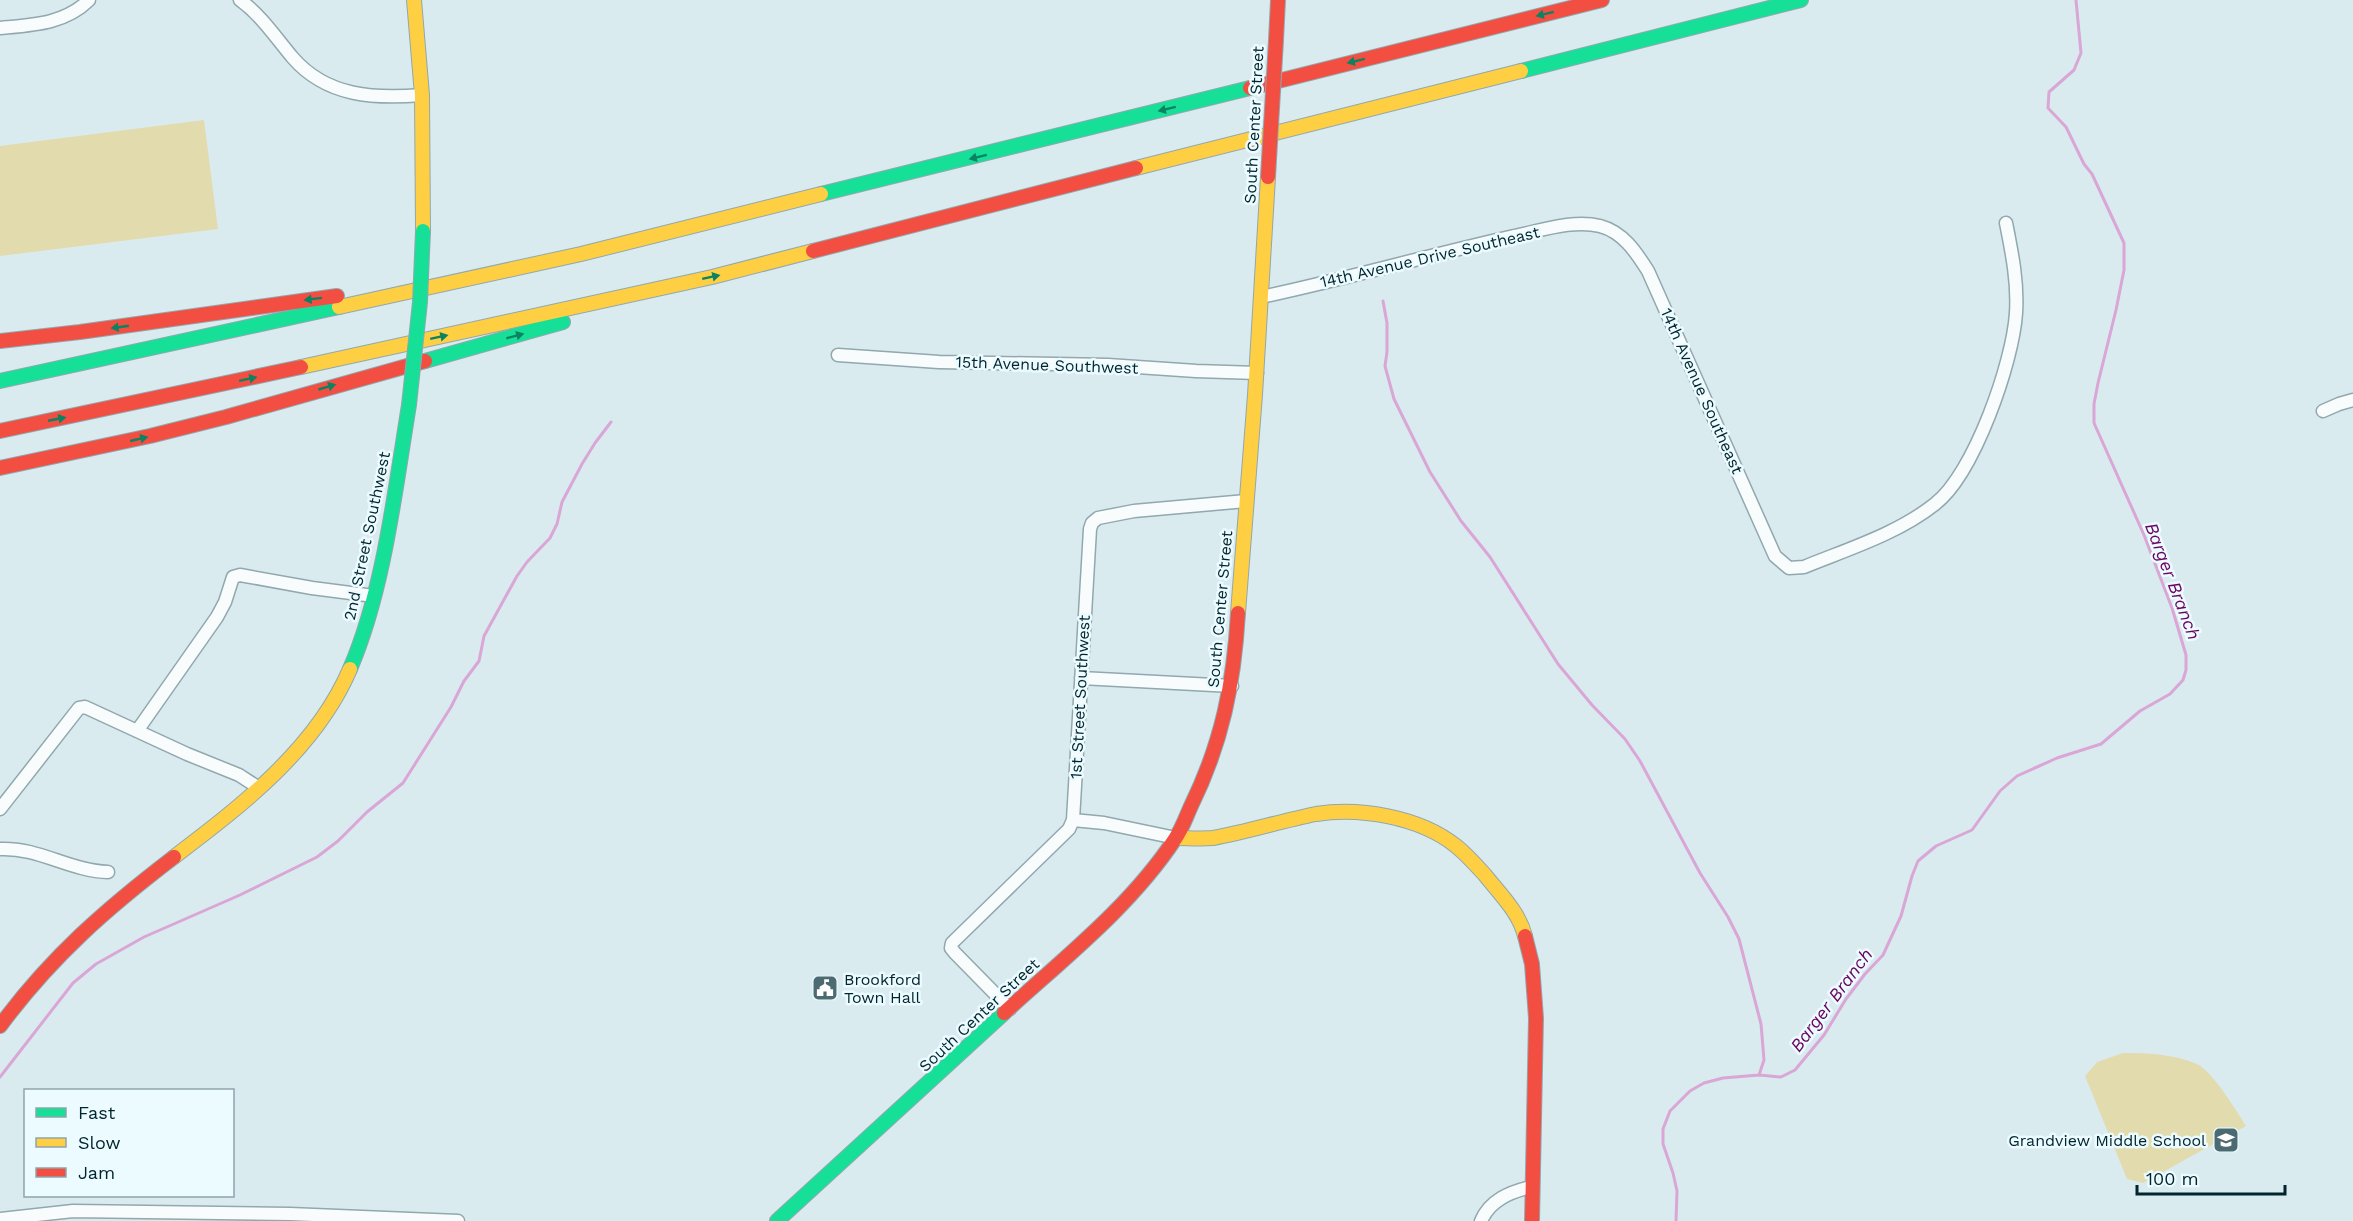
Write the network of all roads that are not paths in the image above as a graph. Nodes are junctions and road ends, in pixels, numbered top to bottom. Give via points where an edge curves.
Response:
1 (89, 0) edge
2 (240, 0) edge
3 (414, 0) edge
4 (1278, 0) edge
5 (1602, 0) edge
6 (1801, 0) edge
7 (0, 28) edge
8 (422, 95) junction
9 (2006, 223) dead end
10 (1600, 226) joint
11 (454, 281) junction
12 (672, 285) junction
13 (1261, 297) junction
14 (0, 341) edge
15 (838, 355) dead end
16 (1257, 373) junction
17 (0, 381) edge
18 (2353, 400) edge
19 (2323, 411) dead end
20 (0, 431) edge
21 (61, 456) junction
22 (0, 468) edge
23 (0, 474) edge
24 (1245, 501) junction
25 (374, 596) junction
26 (1081, 678) junction
27 (1232, 686) junction
28 (137, 731) junction
29 (259, 788) junction
30 (0, 809) edge
31 (1073, 820) junction
32 (1176, 838) junction
33 (0, 849) edge
34 (108, 872) dead end
35 (1010, 1009) junction
36 (0, 1026) edge
37 (1531, 1187) junction
38 (73, 1216) edge
39 (290, 1217) edge
40 (0, 1219) edge
41 (458, 1221) edge
42 (777, 1221) edge
43 (1481, 1221) edge
44 (1532, 1221) edge

1 - 7 street via 55,20
2 - 8 street via 274,32 294,59 324,83 368,96
3 - 8 main road, 2nd Street Southwest
4 - 13 main road, South Center Street, bridge
5 -> 11 main road via 717,222
12 -> 6 main road
8 - 25 main road, 2nd Street Southwest, bridge via 419,312 409,405
9 - 10 street, 14th Avenue Southeast via 2016,288 2014,337 1982,430 1955,482 1938,502 1910,523 1804,567 1790,568 1771,547 1648,271 1633,248
10 - 13 street, 14th Avenue Drive Southeast via 1560,226
11 -> 14 main road
11 - 17 main road
20 -> 12 main road
21 -> 12 main road via 226,417 623,304
13 - 16 main road, South Center Street
15 - 16 street, 15th Avenue Southwest
16 - 24 main road, South Center Street
18 - 19 street
21 - 22 main road
21 - 23 main road
24 - 26 street, 1st Street Southwest via 1179,506 1098,518 1092,523
24 - 27 main road, South Center Street
25 - 28 street via 233,577 217,617
25 - 29 main road, 2nd Street Southwest via 350,670 328,710 301,747
26 - 27 street
26 - 31 street, 1st Street Southwest
27 - 32 main road, South Center Street via 1212,758
28 - 29 street via 239,775
28 - 30 street via 89,707 79,708
29 - 36 main road, 2nd Street Southwest via 98,917 43,969
31 - 32 street
31 - 35 street via 1069,829 952,943 955,954
32 - 35 main road, South Center Street via 1124,903
32 - 37 main road via 1211,838 1318,814 1366,812 1431,831 1455,845 1475,864 1522,923 1532,964 1536,1018
33 - 34 street via 35,854 87,871
35 - 42 main road, South Center Street
37 - 43 street via 1501,1197
37 - 44 main road
38 - 39 street
38 - 40 street
39 - 41 street

